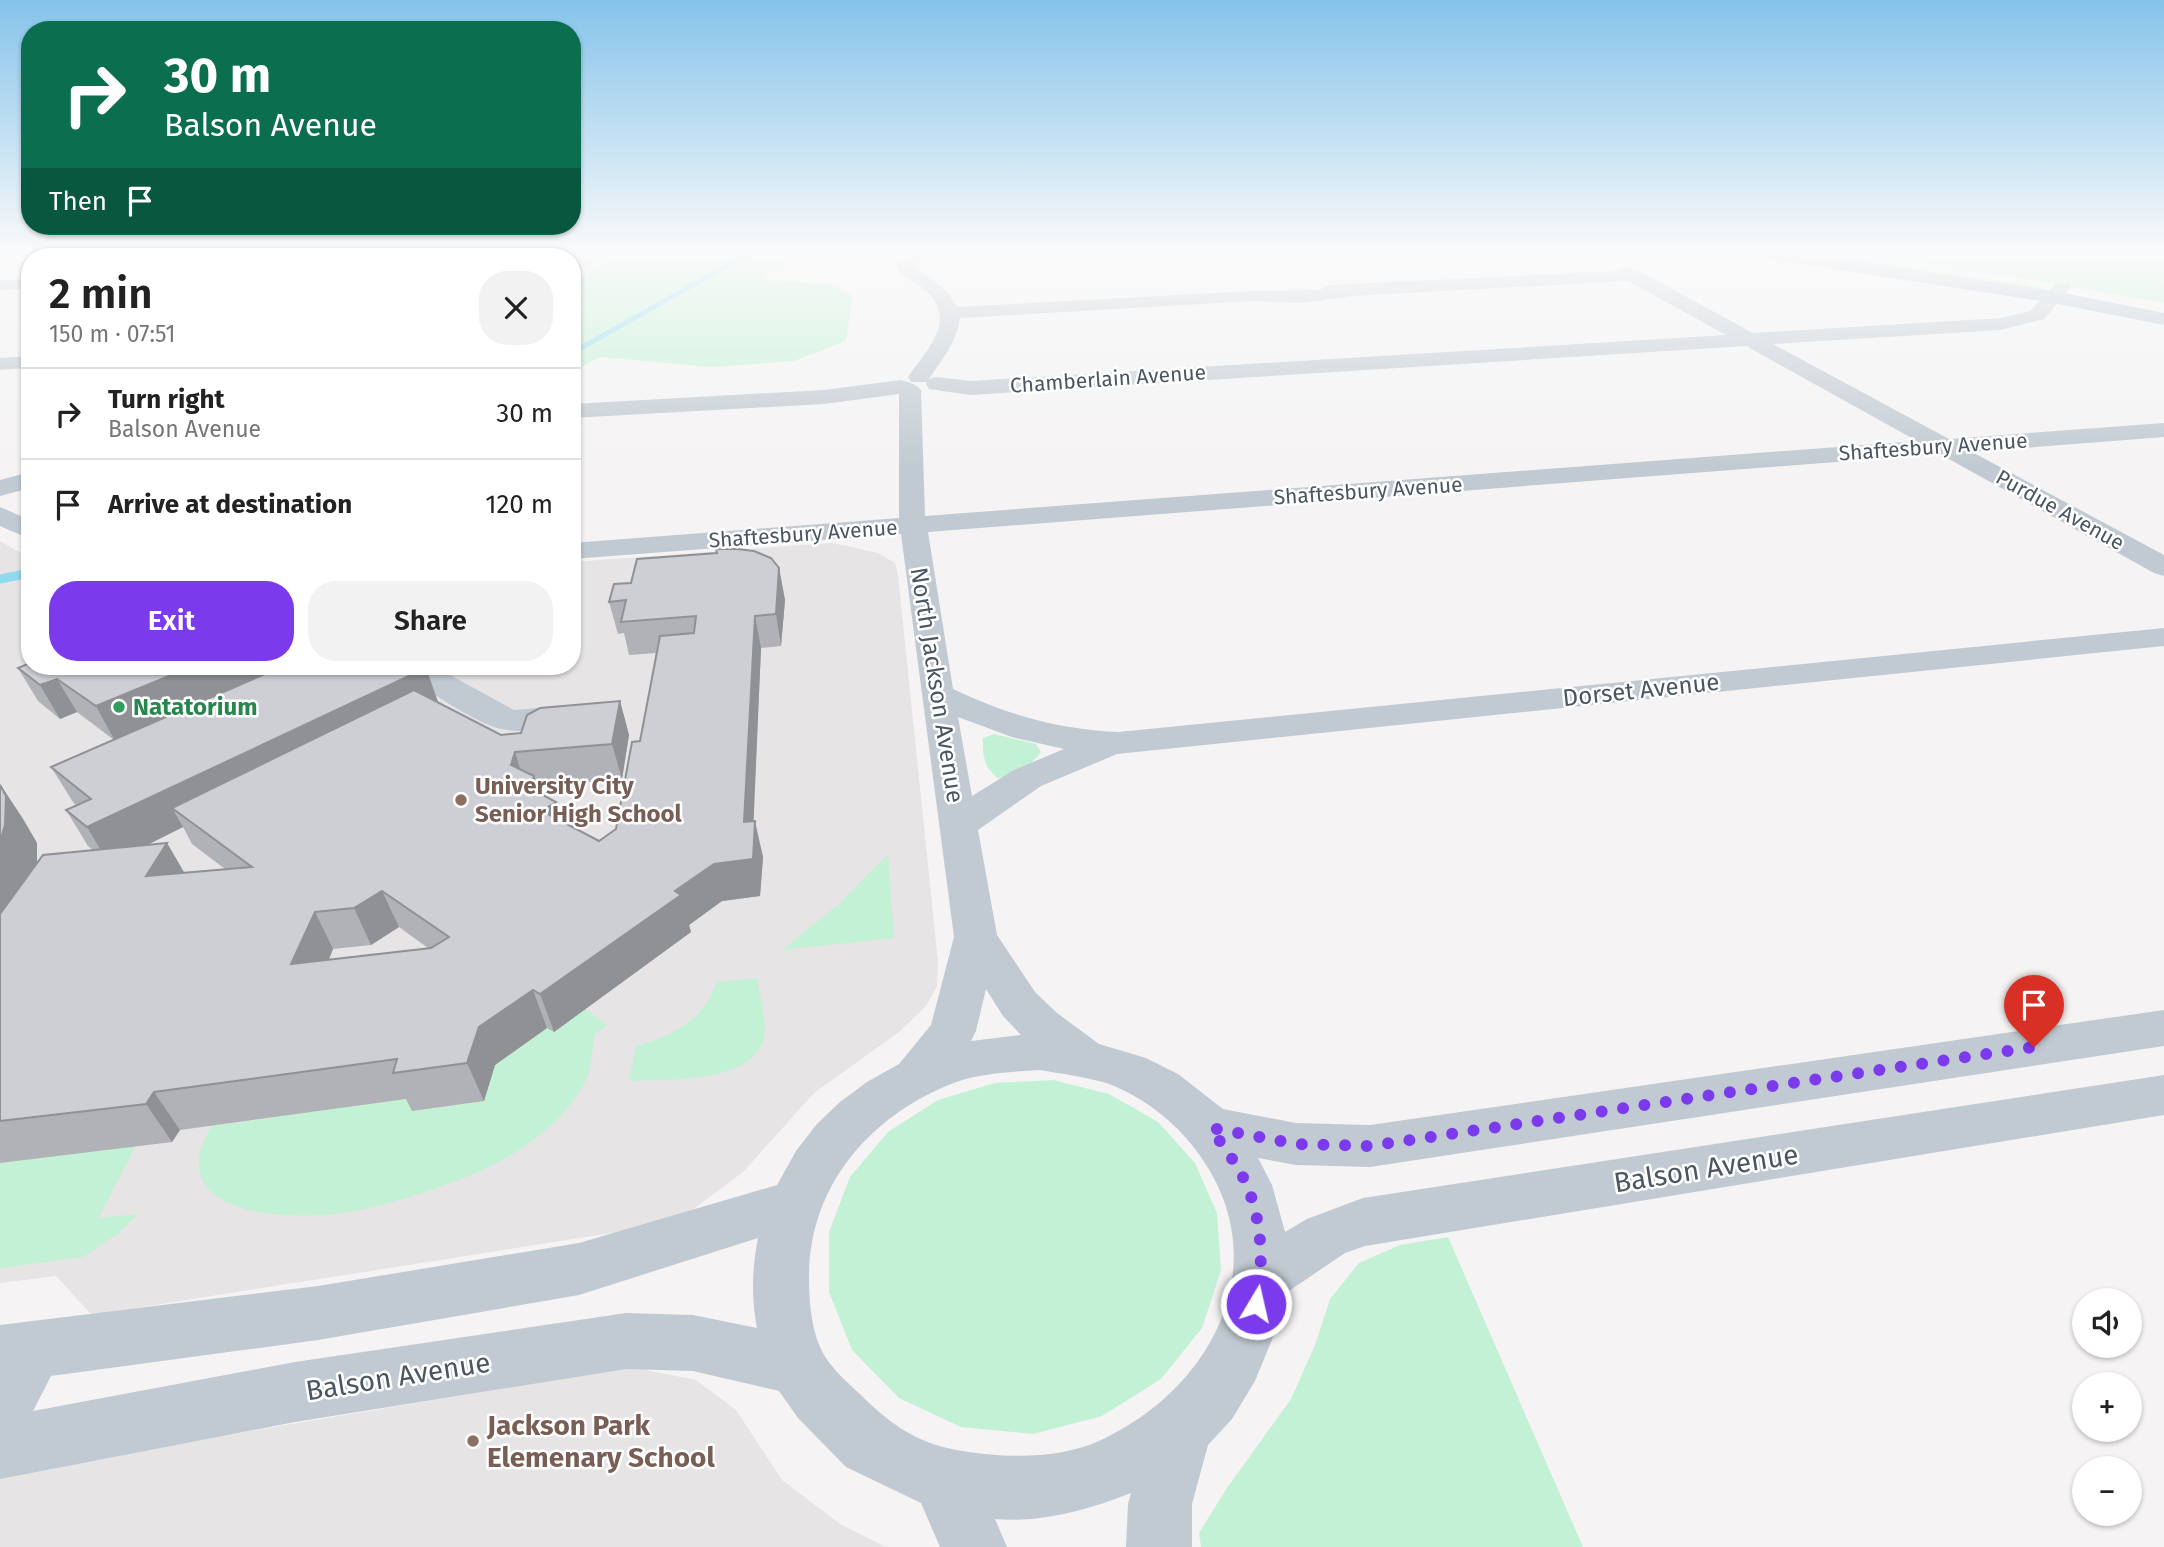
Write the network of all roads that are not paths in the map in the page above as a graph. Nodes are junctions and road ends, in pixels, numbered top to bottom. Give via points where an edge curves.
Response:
1 (950, 323) edge
2 (1721, 323) edge
3 (1996, 323) edge
4 (1750, 339) junction
5 (21, 363) edge
6 (0, 364) edge
7 (917, 384) junction
8 (581, 410) edge
9 (2164, 430) edge
10 (1943, 447) junction
11 (21, 463) edge
12 (0, 465) edge
13 (21, 482) edge
14 (0, 488) edge
15 (0, 515) edge
16 (21, 526) edge
17 (914, 526) junction
18 (581, 550) edge
19 (2164, 567) edge
20 (2164, 637) edge
21 (426, 675) edge
22 (937, 694) junction
23 (607, 712) edge
24 (1118, 743) junction
25 (960, 825) junction
26 (976, 937) junction
27 (2164, 1028) edge
28 (1082, 1057) junction
29 (916, 1078) junction
30 (2164, 1095) edge
31 (1211, 1128) junction
32 (794, 1203) junction
33 (1262, 1278) junction
34 (16, 1352) edge
35 (798, 1366) junction
36 (0, 1410) edge
37 (1181, 1428) junction
38 (0, 1448) edge
39 (943, 1479) junction
40 (974, 1547) edge
41 (1159, 1547) edge

1 - 7 street via 948,337
2 - 4 street, Purdue Avenue
3 - 4 street, Chamberlain Avenue
4 - 7 street, Chamberlain Avenue via 970,388
4 - 10 street, Purdue Avenue
5 - 6 street
7 - 8 street, Chamberlain Avenue via 824,397
7 - 17 street, North Jackson Avenue
9 - 10 street, Shaftesbury Avenue
10 - 17 street, Shaftesbury Avenue
10 - 19 street, Purdue Avenue
11 - 12 street
13 - 14 street
15 - 16 street
17 - 18 street, Shaftesbury Avenue
17 - 22 street, North Jackson Avenue
20 - 24 street, Dorset Avenue
21 - 23 street via 513,721
22 - 24 street, Dorset Avenue via 985,719 1035,733 1080,742
22 - 25 street, North Jackson Avenue
24 - 25 street, Dorset Avenue via 1066,759 1027,778
25 - 26 street, North Jackson Avenue
26 - 28 street, North Jackson Avenue via 1019,1004
26 - 29 street, North Jackson Avenue via 953,1031
27 - 31 street via 1370,1146 1296,1144
28 - 29 street via 998,1054
28 - 31 street via 1130,1072 1174,1096
29 - 32 street via 877,1100 843,1128 815,1164
30 - 33 street, Balson Avenue via 1363,1222 1326,1236
31 - 33 street via 1241,1172 1259,1222
32 - 34 street via 579,1269 318,1313
32 - 35 street via 780,1265 783,1315
33 - 37 street via 1250,1331 1223,1382
34 - 36 street
35 - 38 street, Balson Avenue via 693,1343 626,1341 295,1392
35 - 39 street via 816,1394 870,1447
37 - 39 street via 1110,1469 1027,1488
37 - 41 street via 1160,1504
39 - 40 street

